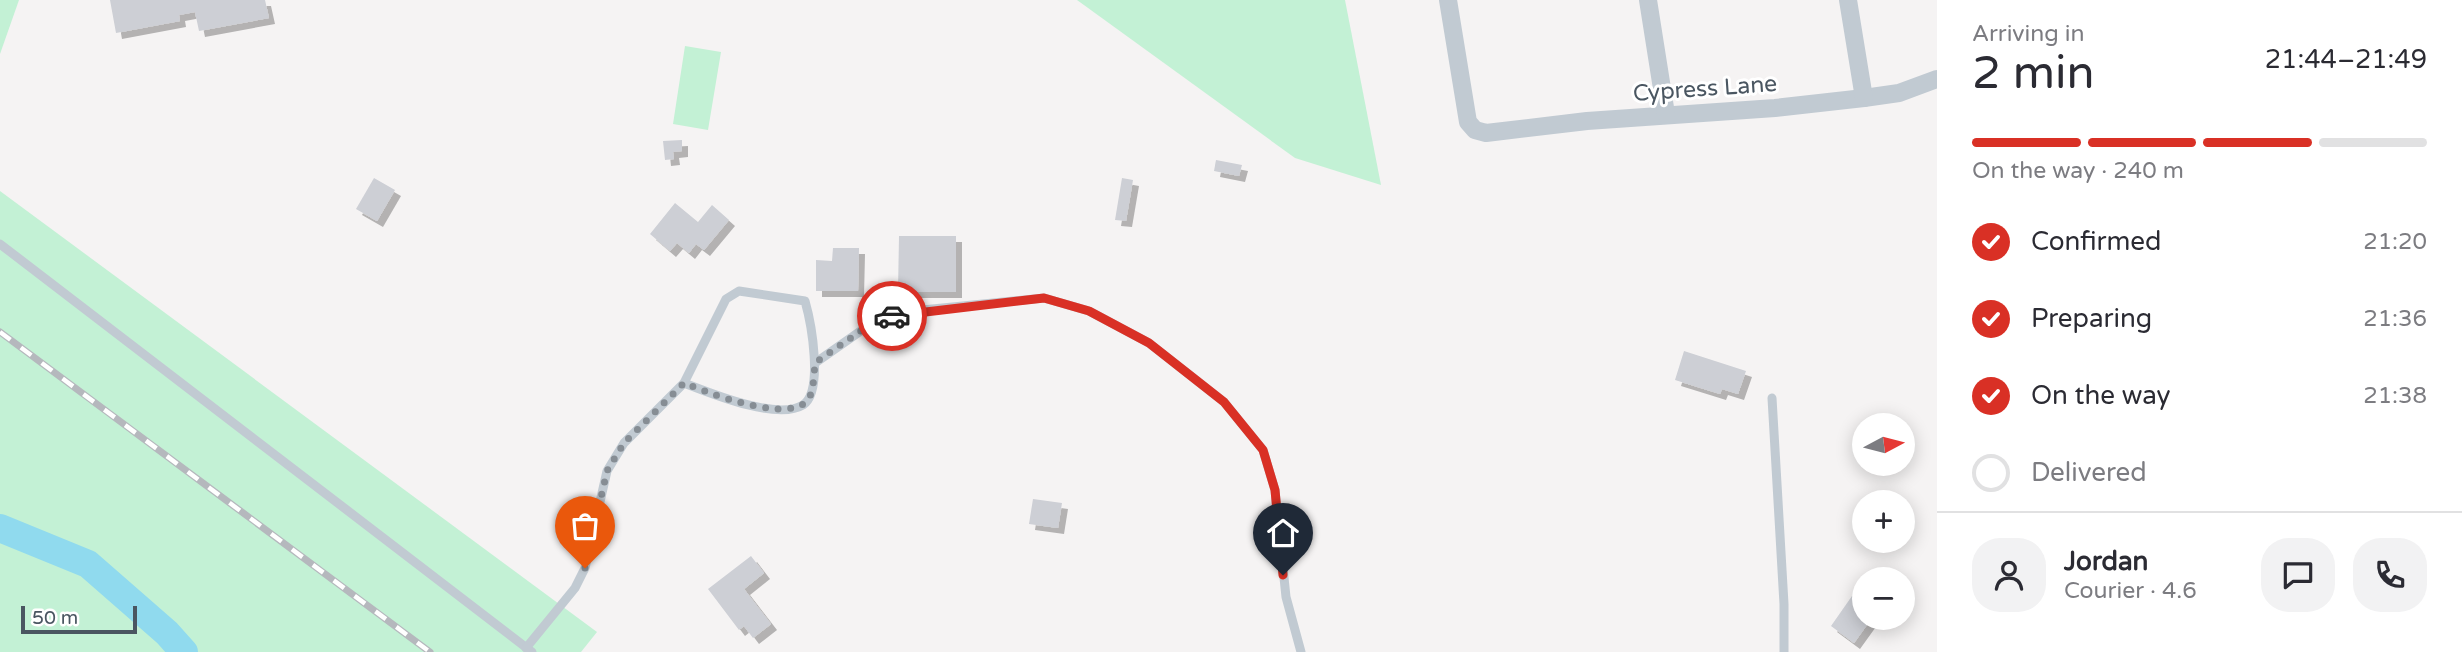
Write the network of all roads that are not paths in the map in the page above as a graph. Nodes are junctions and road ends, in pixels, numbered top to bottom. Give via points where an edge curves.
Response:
1 (1447, 0) edge
2 (1648, 0) edge
3 (1848, 0) edge
4 (1937, 79) edge
5 (1864, 98) junction
6 (1666, 114) junction
7 (0, 244) edge
8 (815, 363) junction
9 (684, 383) junction
10 (1772, 398) dead end
11 (529, 650) edge
12 (1301, 652) edge
13 (1784, 652) edge

1 - 6 street, Cypress Lane via 1463,105 1475,130 1497,133
2 - 6 street
3 - 5 street
4 - 5 street, Cypress Lane via 1899,93
5 - 6 street, Cypress Lane
7 - 11 lane
8 - 9 lane via 810,396 802,405 779,409 728,400
8 - 9 lane via 811,320 804,301 739,292 726,299
8 - 12 lane via 872,323 902,312 1044,298 1089,311 1149,343 1224,402 1263,450 1275,490 1286,597
9 - 11 lane via 624,443 607,471 585,568
10 - 13 lane

